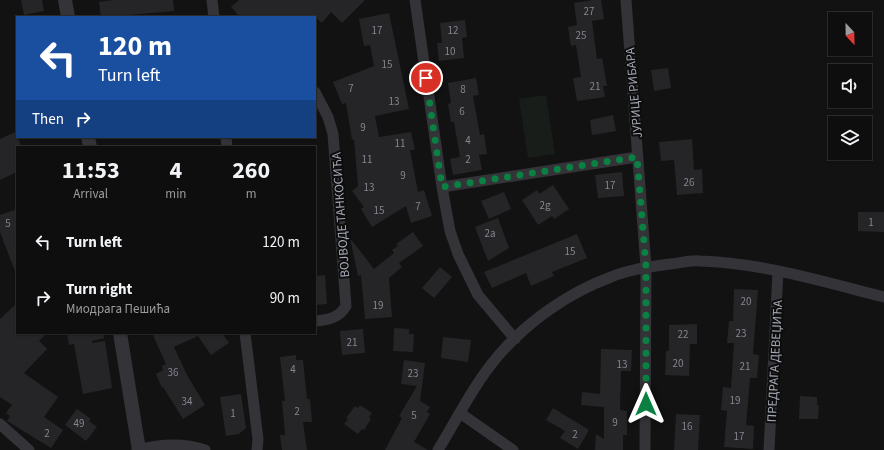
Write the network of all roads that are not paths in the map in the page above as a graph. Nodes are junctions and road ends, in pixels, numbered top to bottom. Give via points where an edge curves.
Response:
1 (66, 0) edge
2 (212, 0) edge
3 (415, 0) edge
4 (626, 0) edge
5 (68, 16) edge
6 (214, 16) edge
7 (316, 94) edge
8 (637, 157) junction
9 (442, 187) junction
10 (646, 267) junction
11 (778, 271) junction
12 (884, 297) edge
13 (316, 321) edge
14 (120, 334) edge
15 (245, 334) edge
16 (515, 339) junction
17 (460, 413) junction
18 (0, 424) edge
19 (29, 450) edge
20 (139, 450) edge
21 (205, 450) edge
22 (257, 450) edge
23 (438, 450) edge
24 (513, 450) edge
25 (645, 450) edge
26 (769, 450) edge

1 - 5 street
2 - 6 street
3 - 9 street
4 - 8 street, ЈУРИЦЕ РИБАРА
7 - 13 street, ВОЈВОДЕ ТАНКОСИЋА via 328,117 334,141 346,306 337,316
8 - 9 street
8 - 10 street, ЈУРИЦЕ РИБАРА
9 - 16 street via 450,231 466,275 478,295
10 - 11 street via 698,260
10 - 16 street via 612,276 563,300
10 - 25 street, ЈУРИЦЕ РИБАРА
11 - 12 street
11 - 26 street, ПРЕДРАГА ДЕВЕЏИЋА
14 - 20 street
15 - 22 street via 258,438
16 - 17 street via 483,375
17 - 23 street
17 - 24 street
18 - 19 street
20 - 21 street via 185,444

